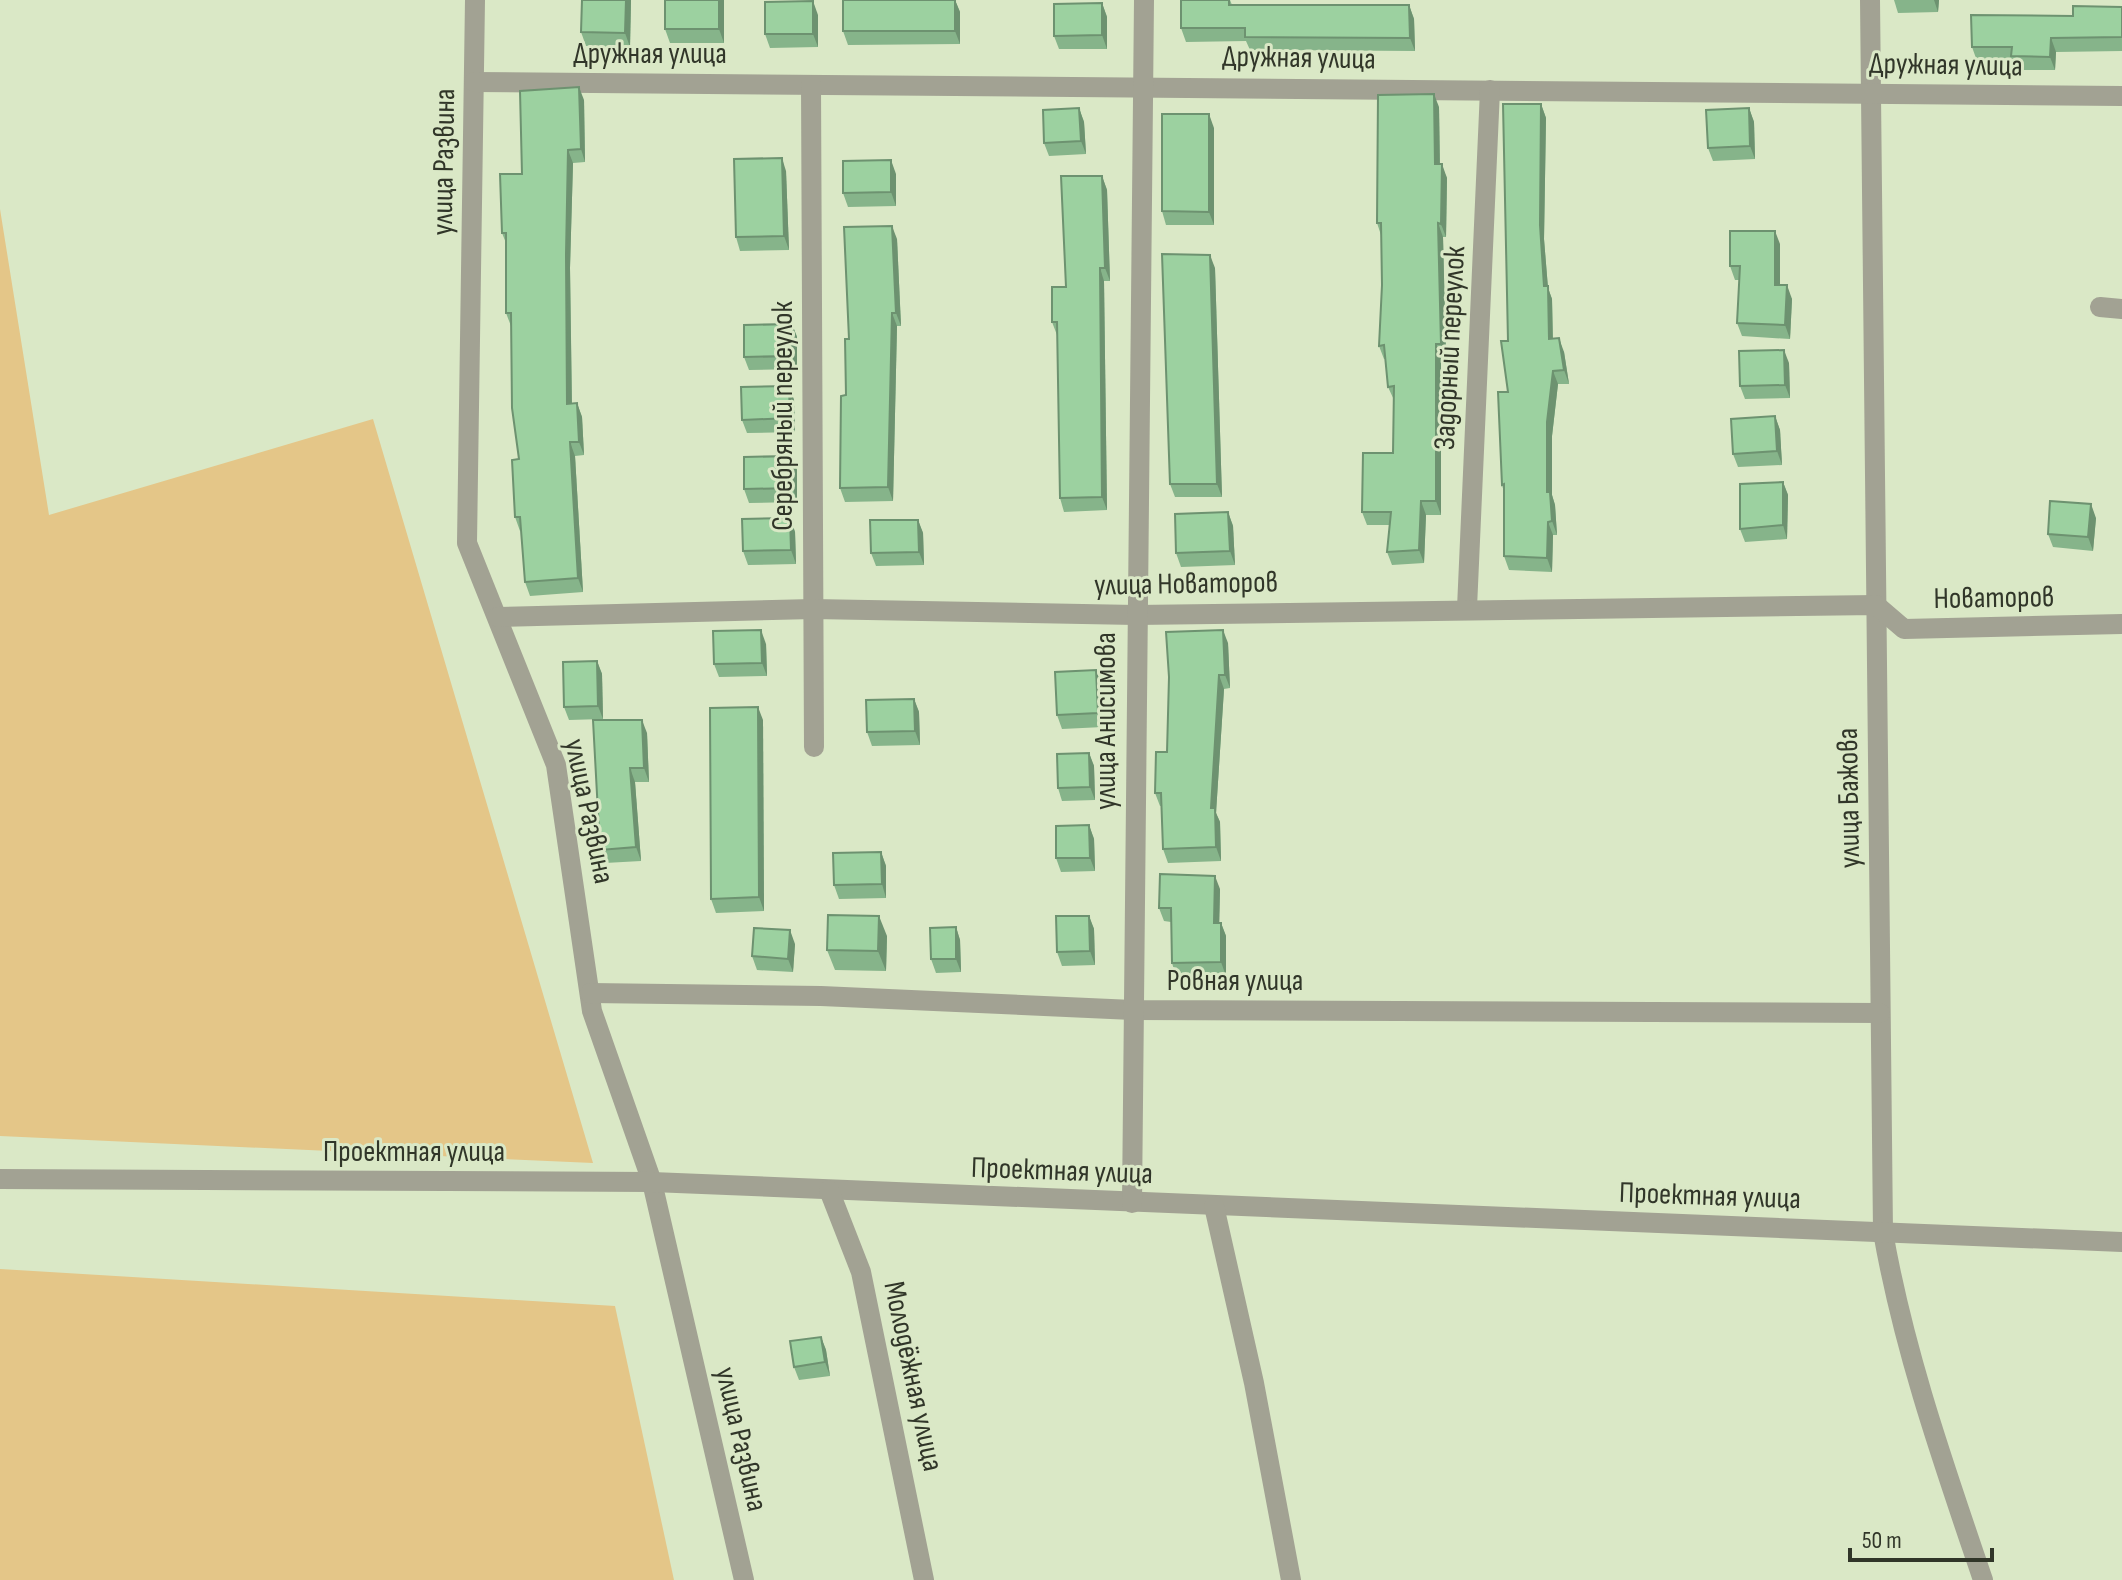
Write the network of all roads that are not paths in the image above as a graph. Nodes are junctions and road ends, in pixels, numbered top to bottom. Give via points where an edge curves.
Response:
1 (475, 0) edge
2 (1144, 0) edge
3 (1870, 0) edge
4 (474, 82) junction
5 (811, 85) junction
6 (1145, 85) junction
7 (1490, 90) junction
8 (1871, 93) junction
9 (2122, 96) edge
10 (2100, 307) dead end
11 (2122, 309) edge
12 (1876, 605) junction
13 (1467, 608) junction
14 (813, 609) junction
15 (1136, 615) junction
16 (498, 617) junction
17 (2122, 624) edge
18 (814, 747) dead end
19 (590, 993) junction
20 (1133, 1010) junction
21 (1880, 1013) junction
22 (0, 1179) edge
23 (652, 1182) junction
24 (829, 1190) junction
25 (1132, 1203) junction
26 (1214, 1206) junction
27 (1883, 1232) junction
28 (2122, 1242) edge
29 (744, 1580) edge
30 (924, 1580) edge
31 (1291, 1580) edge
32 (1983, 1580) edge

1 - 4 street, улица Развина
2 - 6 street, улица Анисимова
3 - 8 street, улица Бажова
4 - 5 street, Дружная улица
4 - 16 street, улица Развина via 467,543
5 - 6 street, Дружная улица
5 - 14 street, Серебряный переулок
6 - 7 street, Дружная улица
6 - 15 street, улица Анисимова
7 - 8 street, Дружная улица
7 - 13 street, Задорный переулок
8 - 9 street, Дружная улица
8 - 12 street, улица Бажова
10 - 11 street
12 - 13 street, улица Новаторов
12 - 17 street, Новаторов via 1904,629
12 - 21 street, улица Бажова
13 - 15 street, улица Новаторов
14 - 15 street, улица Новаторов
14 - 16 street, улица Новаторов
14 - 18 street, Серебряный переулок
15 - 20 street, улица Анисимова
16 - 19 street, улица Развина via 556,765
19 - 20 street, Ровная улица via 821,996
19 - 23 street, улица Развина
20 - 21 street, Ровная улица
20 - 25 street, улица Анисимова
21 - 27 street, улица Бажова
22 - 23 street, Проектная улица
23 - 24 street, Проектная улица
23 - 29 street, улица Развина
24 - 25 street, Проектная улица
24 - 30 street, Молодёжная улица via 861,1272
25 - 26 street, Проектная улица
26 - 27 street, Проектная улица
26 - 31 street
27 - 28 street, Проектная улица
27 - 32 street, улица Бажова via 1920,1395

